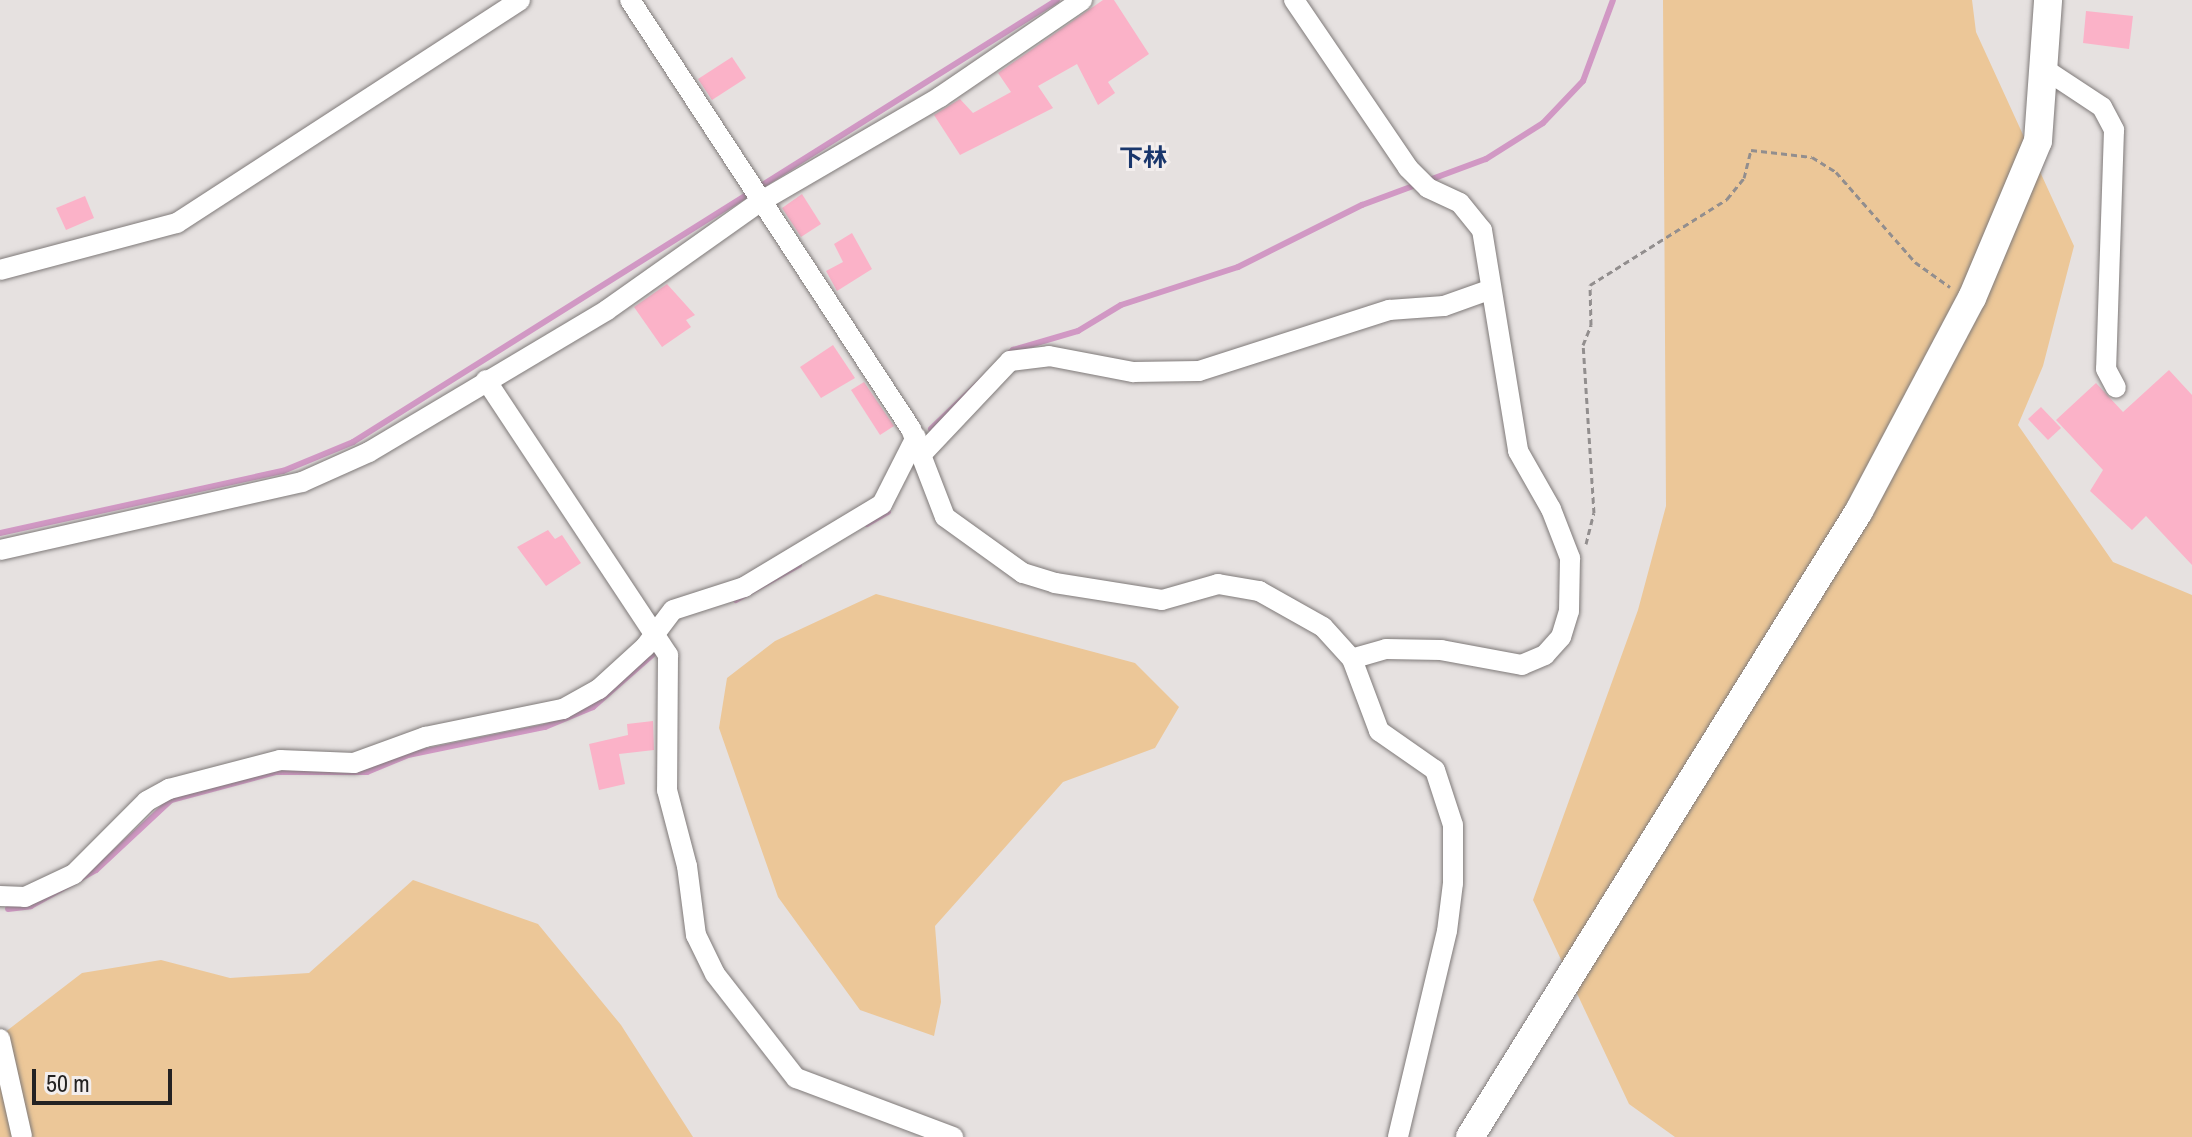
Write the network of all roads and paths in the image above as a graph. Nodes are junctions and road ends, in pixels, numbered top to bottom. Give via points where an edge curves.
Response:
1 (520, 0) edge
2 (630, 0) edge
3 (1082, 0) edge
4 (1294, 0) edge
5 (2048, 0) edge
6 (2043, 68) junction
7 (753, 195) junction
8 (0, 270) edge
9 (1489, 290) junction
10 (1972, 298) junction
11 (486, 380) junction
12 (2116, 388) dead end
13 (919, 445) junction
14 (0, 550) edge
15 (1570, 558) junction
16 (659, 641) junction
17 (1352, 659) junction
18 (0, 896) edge
19 (0, 1039) edge
20 (22, 1137) edge
21 (953, 1137) edge
22 (1398, 1137) edge
23 (1470, 1137) edge

1 - 8 street via 177,223
2 - 7 street
3 - 7 street via 940,97
4 - 9 street via 1424,183 1460,203 1482,230
5 - 6 street
6 - 10 street via 2030,169
6 - 12 street via 2102,107 2114,130 2106,369
7 - 11 street via 607,310
7 - 13 street
9 - 13 street via 1444,306 1389,310 1199,371 1133,372 1049,356 1010,361
9 - 15 street via 1518,451 1551,509
10 - 15 path via 1915,262 1836,172 1812,157 1751,150 1744,178 1727,199 1590,285 1591,325 1583,345 1594,513 1589,539
10 - 23 street via 1851,524
11 - 14 street via 369,452 302,482
11 - 16 street
13 - 16 street via 882,504 744,587 686,602
13 - 17 street via 945,517 1023,573 1162,600 1240,583 1323,627
15 - 17 street via 1569,611 1561,637 1545,655 1522,665 1441,650 1386,649
16 - 18 street via 599,689 534,719 425,737 354,763 280,760 169,789 147,801 74,874 25,897
16 - 21 street via 667,790 687,866 696,935 715,974 796,1078
17 - 22 street via 1379,731 1435,770 1453,825 1447,931
19 - 20 street

